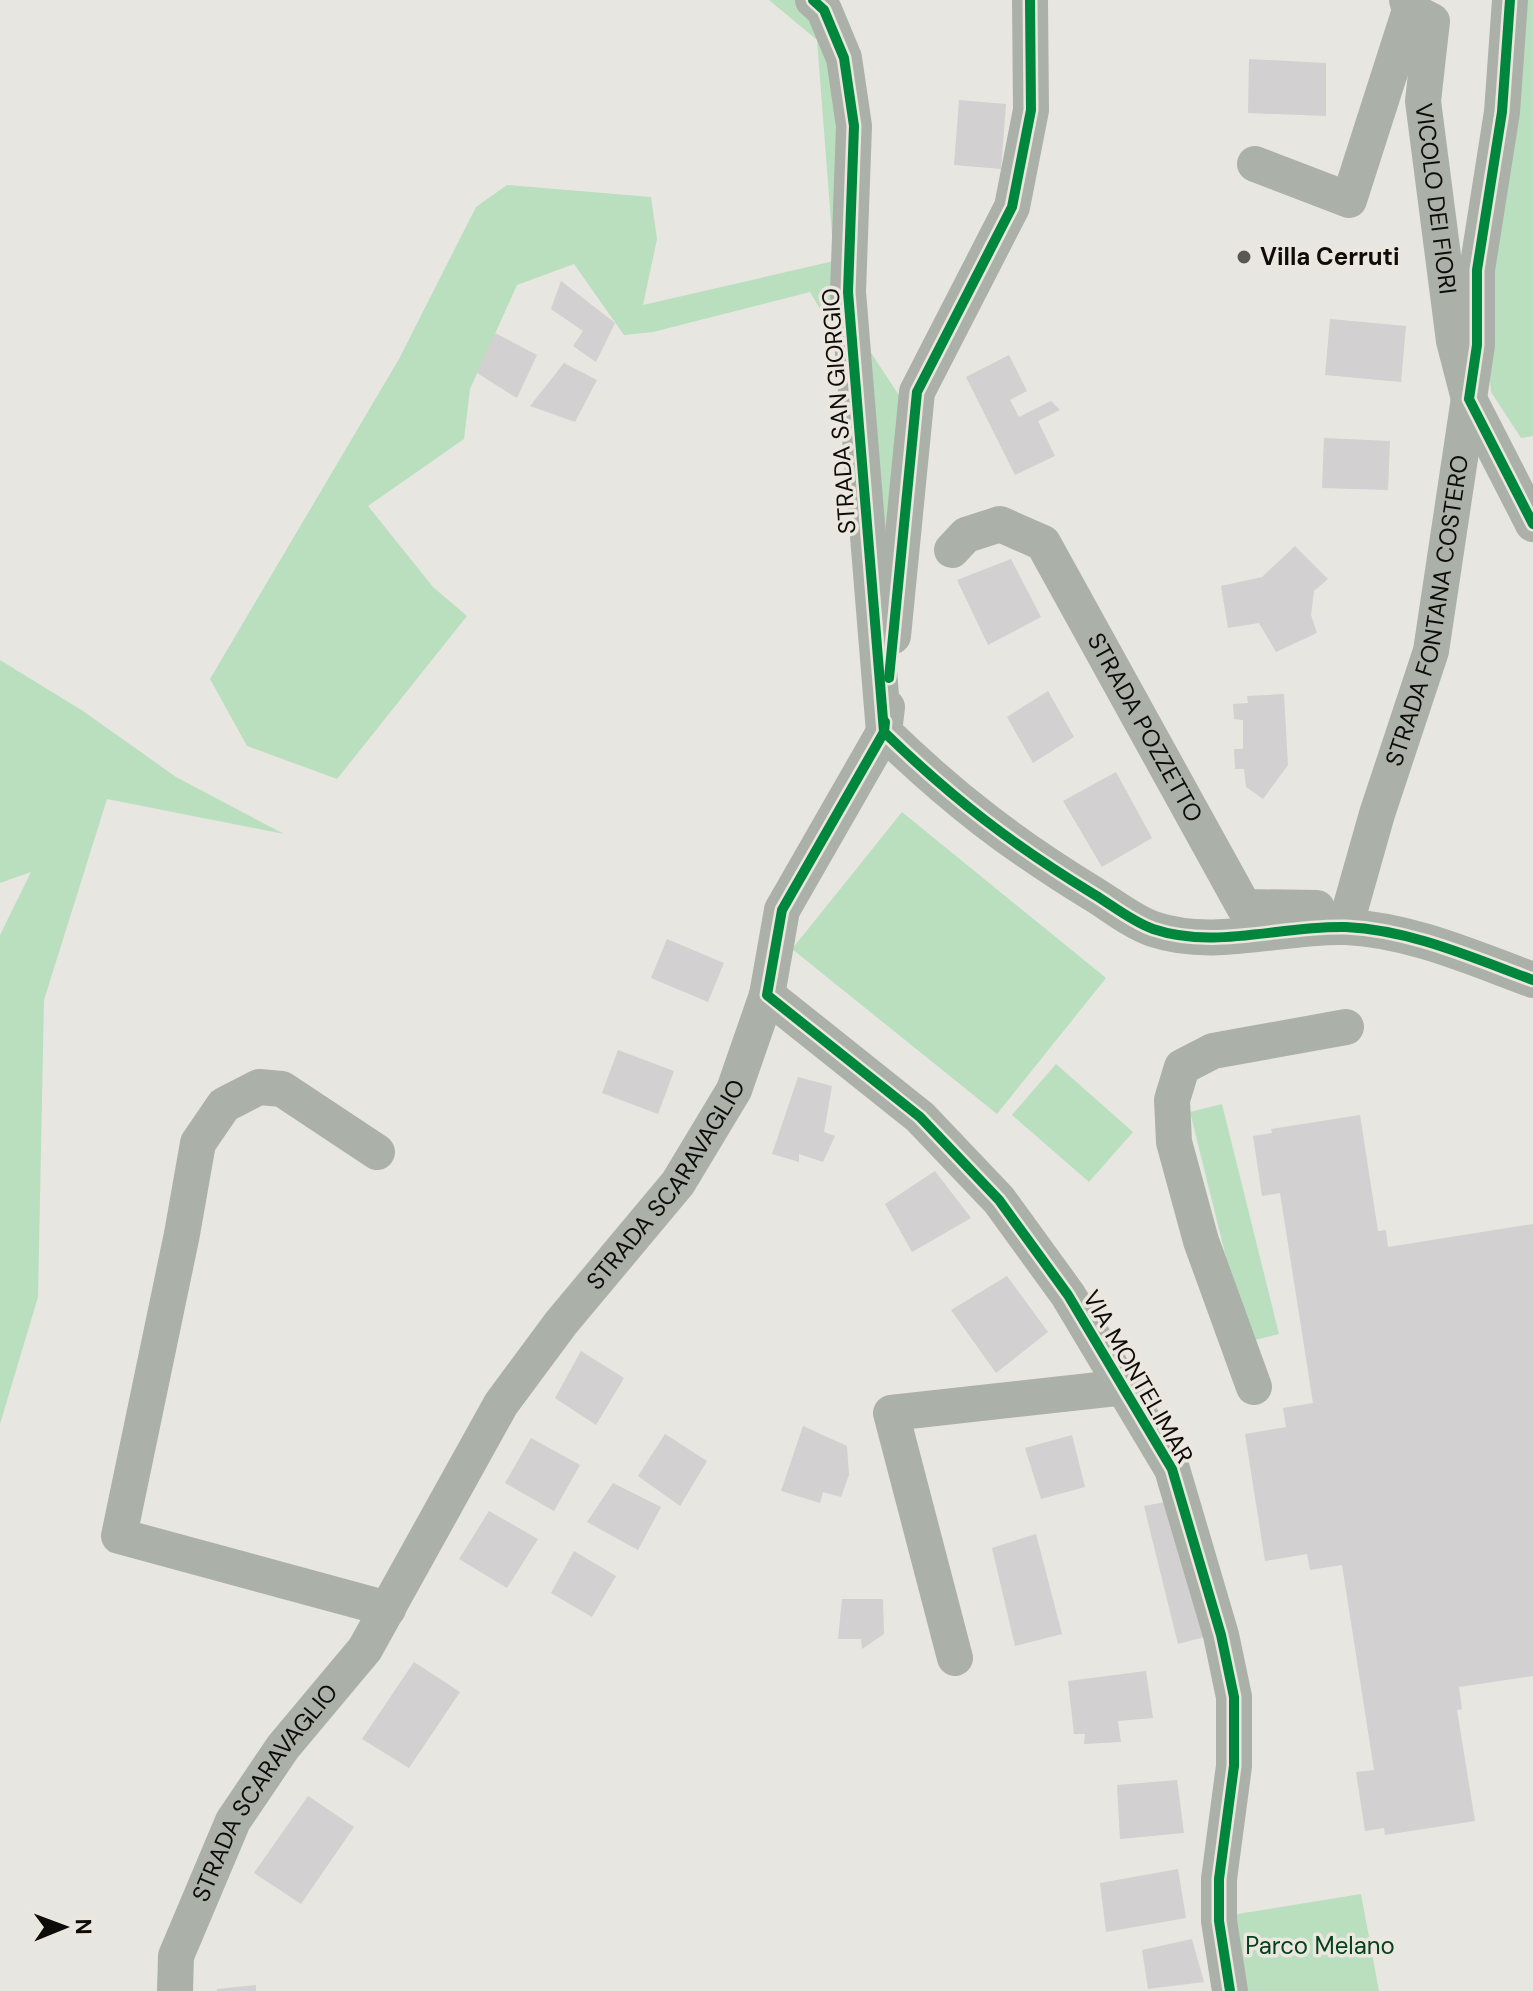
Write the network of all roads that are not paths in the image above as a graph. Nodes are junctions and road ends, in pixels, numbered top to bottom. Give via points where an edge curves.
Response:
1 (813, 0) edge
2 (1030, 0) edge
3 (1510, 0) edge
4 (1409, 5) edge
5 (1255, 164) dead end
6 (1469, 399) junction
7 (1533, 524) edge
8 (952, 550) dead end
9 (884, 732) junction
10 (1345, 927) junction
11 (1533, 980) edge
12 (767, 995) junction
13 (1346, 1027) dead end
14 (377, 1152) dead end
15 (1126, 1387) junction
16 (1254, 1387) dead end
17 (388, 1609) junction
18 (955, 1658) dead end
19 (175, 1991) edge
20 (1230, 1991) edge

1 - 9 street, STRADA SAN GIORGIO via 824,10 844,58 854,126 848,292
2 - 9 street via 1031,110 1012,207 917,392
3 - 6 street, STRADA FONTANA COSTERO via 1502,112 1477,270 1477,345
4 - 5 street, VICOLO DEI FIORI via 1349,200
4 - 6 street, VICOLO DEI FIORI via 1432,21 1423,101 1454,341
6 - 7 street
6 - 10 street, STRADA FONTANA COSTERO via 1431,651
8 - 10 street, STRADA POZZETTO via 966,535 1000,524 1043,543 1244,907 1319,908
9 - 10 street, STRADA POZZETTO via 945,791 1026,853 1151,929 1203,938
9 - 12 street, STRADA SCARAVAGLIO via 782,910
10 - 11 street, STRADA POZZETTO via 1414,939
12 - 15 street, VIA MONTELIMAR via 920,1117 999,1200
12 - 17 street, STRADA SCARAVAGLIO via 734,1090 678,1183 501,1404
13 - 16 street via 1213,1051 1182,1067 1172,1100 1174,1142 1201,1241
14 - 17 street via 282,1089 259,1087 224,1105 198,1143 119,1536
15 - 18 street, VIA MONTELIMAR via 891,1413
15 - 20 street, VIA MONTELIMAR via 1172,1469 1234,1697 1234,1766 1219,1879 1219,1921
17 - 19 street, STRADA SCARAVAGLIO via 365,1649 283,1747 233,1821 176,1956

